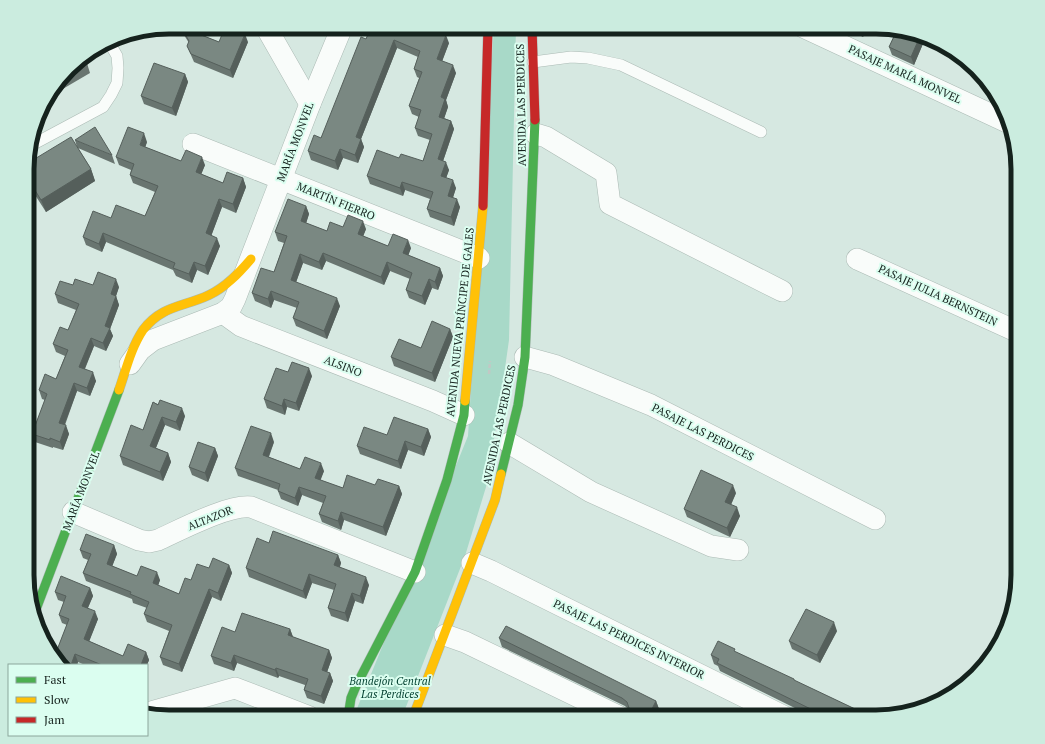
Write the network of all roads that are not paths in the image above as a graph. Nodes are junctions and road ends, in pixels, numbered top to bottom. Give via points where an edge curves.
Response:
1 (270, 34) edge
2 (339, 34) edge
3 (488, 34) edge
4 (532, 34) edge
5 (818, 34) edge
6 (112, 47) edge
7 (533, 62) junction
8 (310, 104) junction
9 (1002, 120) edge
10 (761, 132) dead end
11 (536, 134) junction
12 (37, 142) edge
13 (192, 144) dead end
14 (281, 179) junction
15 (251, 258) junction
16 (479, 258) junction
17 (858, 259) dead end
18 (782, 291) dead end
19 (223, 313) junction
20 (1011, 329) edge
21 (525, 357) junction
22 (126, 370) junction
23 (464, 415) junction
24 (509, 443) junction
25 (73, 512) junction
26 (875, 519) dead end
27 (738, 550) dead end
28 (472, 563) junction
29 (415, 572) junction
30 (38, 605) edge
31 (445, 634) junction
32 (158, 710) edge
33 (292, 710) edge
34 (349, 710) edge
35 (416, 710) edge
36 (606, 710) edge
37 (771, 710) edge

1 - 8 street
2 - 8 street, MARÍA MONVEL
3 - 16 main road, AVENIDA NUEVA PRÍNCIPE DE GALES via 484,194
4 - 7 main road, AVENIDA LAS PERDICES
5 - 9 street, PASAJE MARÍA MONVEL
6 - 12 lane via 117,56 118,68 117,83 111,95 102,106
7 - 10 lane via 588,58 621,66
7 - 11 main road, AVENIDA LAS PERDICES
8 - 14 street, MARÍA MONVEL
11 - 18 street via 546,137 606,173 610,204
11 - 21 main road, AVENIDA LAS PERDICES
13 - 14 street, MARTÍN FIERRO
14 - 15 street, MARÍA MONVEL
14 - 16 street, MARTÍN FIERRO
15 - 19 street, MARÍA MONVEL via 231,307
15 - 22 main road, MARÍA MONVEL via 230,282 214,293 166,310 147,325 131,350
16 - 23 main road, AVENIDA NUEVA PRÍNCIPE DE GALES
17 - 20 street, PASAJE JULIA BERNSTEIN
19 - 22 street, MARÍA MONVEL via 153,340 140,350
19 - 23 street, ALSINO via 241,326
21 - 24 main road, AVENIDA LAS PERDICES
21 - 26 street, PASAJE LAS PERDICES via 554,365 651,405
22 - 25 main road, MARÍA MONVEL
23 - 29 main road, AVENIDA NUEVA PRÍNCIPE DE GALES via 447,480
24 - 27 street via 590,492 711,546
24 - 28 main road, AVENIDA LAS PERDICES via 495,500
25 - 29 street, ALTAZOR via 149,542 230,509 251,507
25 - 30 main road, MARÍA MONVEL
28 - 31 main road, AVENIDA LAS PERDICES
28 - 37 street, PASAJE LAS PERDICES INTERIOR
29 - 34 main road, AVENIDA NUEVA PRÍNCIPE DE GALES via 356,686
31 - 35 main road, AVENIDA LAS PERDICES
31 - 36 street
32 - 33 street via 235,688

